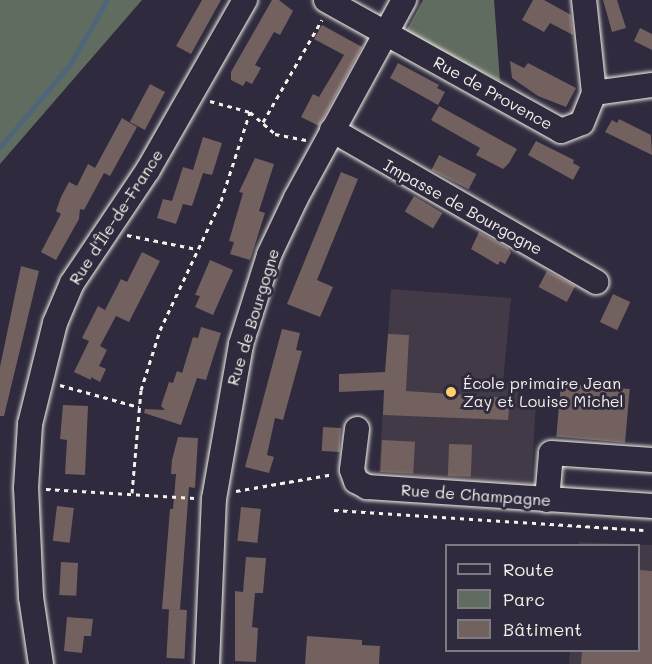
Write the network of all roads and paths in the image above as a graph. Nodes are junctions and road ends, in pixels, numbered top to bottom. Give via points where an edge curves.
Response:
1 (245, 0) edge
2 (404, 0) edge
3 (584, 0) edge
4 (328, 2) edge
5 (386, 33) junction
6 (652, 85) edge
7 (192, 93) junction
8 (594, 93) junction
9 (250, 112) junction
10 (263, 123) junction
11 (328, 137) junction
12 (104, 231) junction
13 (196, 249) junction
14 (596, 282) dead end
15 (38, 379) junction
16 (139, 407) junction
17 (357, 429) dead end
18 (652, 460) edge
19 (352, 470) junction
20 (26, 488) junction
21 (132, 493) junction
22 (214, 499) junction
23 (547, 500) junction
24 (652, 506) edge
25 (334, 510) dead end
26 (643, 530) dead end
27 (41, 664) edge
28 (207, 664) edge

1 - 7 street, Rue d'Île-de-France
2 - 5 street, Rue de Bourgogne
3 - 8 street
4 - 5 street, Rue de Provence
4 - 10 path
5 - 8 street, Rue de Provence via 539,122 561,130 582,123
5 - 11 street, Rue de Bourgogne
6 - 8 street
7 - 9 path via 219,106
7 - 12 street, Rue d'Île-de-France via 148,170
9 - 10 path
9 - 13 path via 221,201
10 - 11 path via 275,134
11 - 14 street, Impasse de Bourgogne
11 - 22 street, Rue de Bourgogne via 269,255 244,333 230,392
12 - 13 path
12 - 15 street, Rue d'Île-de-France via 72,284
13 - 16 path via 160,330
15 - 16 path
15 - 20 street, Rue d'Île-de-France via 30,424
16 - 21 path
17 - 19 street
18 - 23 street via 551,453
19 - 22 path via 225,493 221,500
19 - 23 street, Rue de Champagne via 356,482 367,487
20 - 21 path
20 - 27 street, Rue d'Île-de-France via 31,597
21 - 22 path
22 - 28 street, Rue de Bourgogne
23 - 24 street, Rue de Champagne
25 - 26 path

